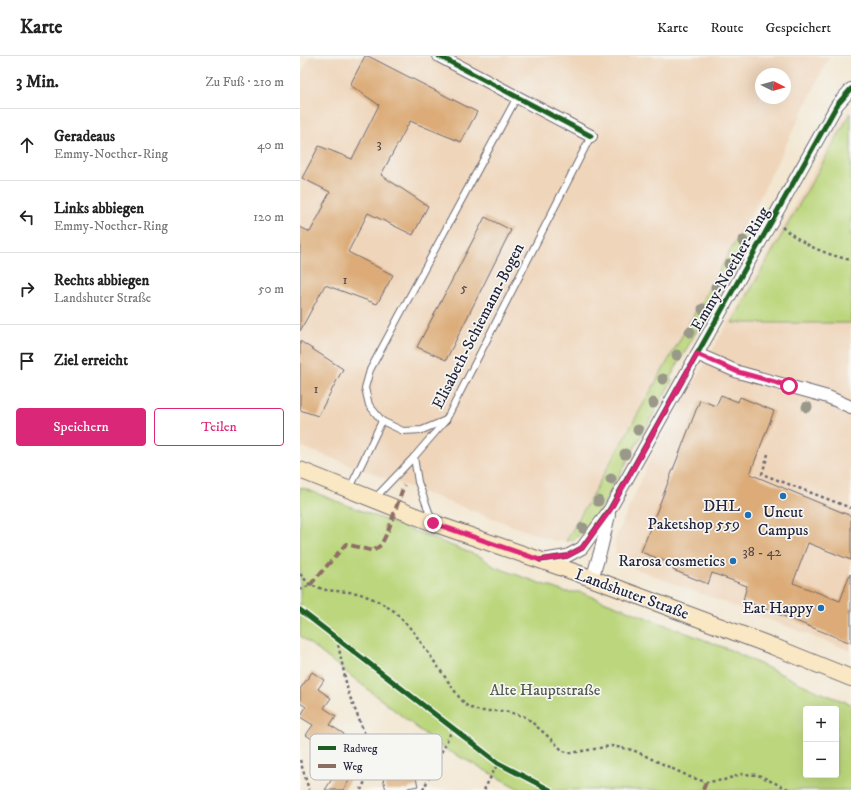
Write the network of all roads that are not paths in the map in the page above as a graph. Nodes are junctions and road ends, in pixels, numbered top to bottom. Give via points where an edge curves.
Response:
1 (439, 56) edge
2 (851, 89) edge
3 (517, 97) junction
4 (591, 136) joint
5 (697, 354) junction
6 (851, 407) edge
7 (446, 420) junction
8 (382, 421) junction
9 (414, 457) junction
10 (300, 470) edge
11 (349, 490) junction
12 (373, 500) junction
13 (610, 510) junction
14 (433, 523) junction
15 (540, 560) junction
16 (592, 579) junction
17 (851, 678) edge

1 - 3 street
2 - 5 street, Emmy-Noether-Ring via 837,105
3 - 4 street
3 - 8 lane, Elisabeth-Schiemann-Bogen via 370,370 365,388 369,406
4 - 7 lane, Elisabeth-Schiemann-Bogen
5 - 6 street, Emmy-Noether-Ring via 738,372
5 - 13 street, Emmy-Noether-Ring
7 - 8 lane, Elisabeth-Schiemann-Bogen via 422,430 403,431
7 - 9 lane
8 - 11 lane
9 - 12 lane
9 - 14 lane via 418,482
10 - 11 main road, Landshuter Straße
11 - 12 main road, Landshuter Straße
12 - 14 main road, Landshuter Straße
13 - 15 street, Emmy-Noether-Ring via 582,548 567,556
13 - 16 street, Emmy-Noether-Ring
14 - 15 main road, Landshuter Straße
15 - 16 main road, Landshuter Straße
16 - 17 main road, Landshuter Straße

